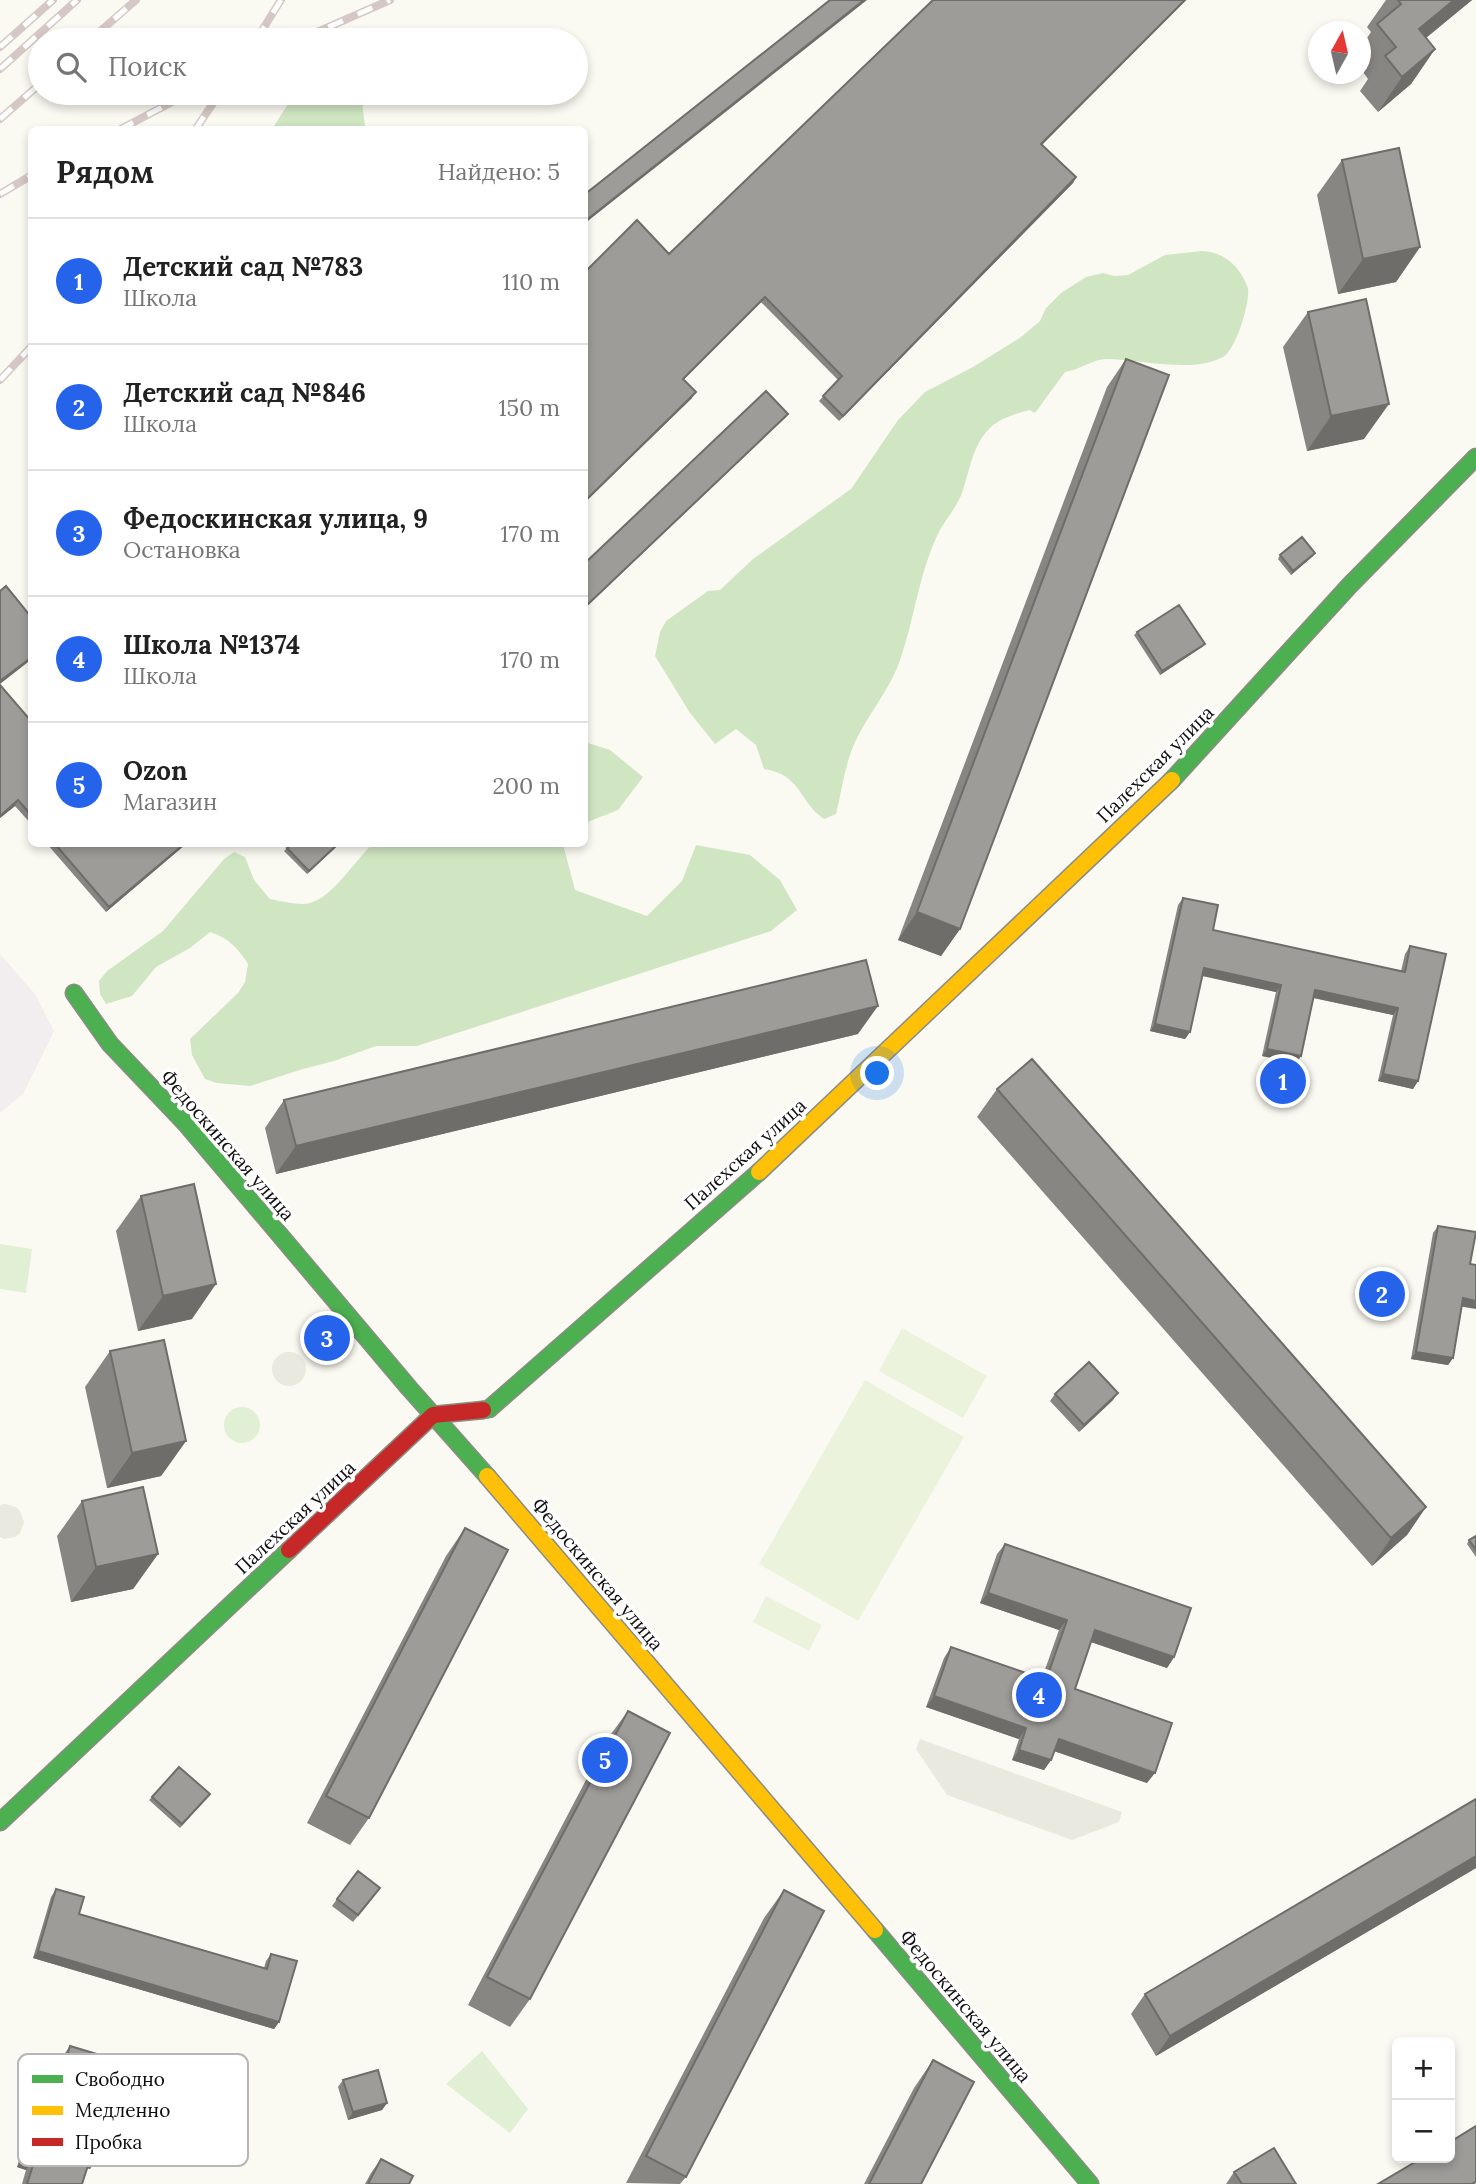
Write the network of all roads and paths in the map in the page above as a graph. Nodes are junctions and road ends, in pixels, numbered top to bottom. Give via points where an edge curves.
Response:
1 (1476, 457) edge
2 (74, 993) dead end
3 (433, 1415) junction
4 (0, 1822) edge
5 (1090, 2184) edge

1 - 3 street, Палехская улица via 1350,585 1171,781 764,1167 489,1409
2 - 3 street, Федоскинская улица via 110,1044 187,1125
3 - 4 street, Палехская улица
3 - 5 street, Федоскинская улица

